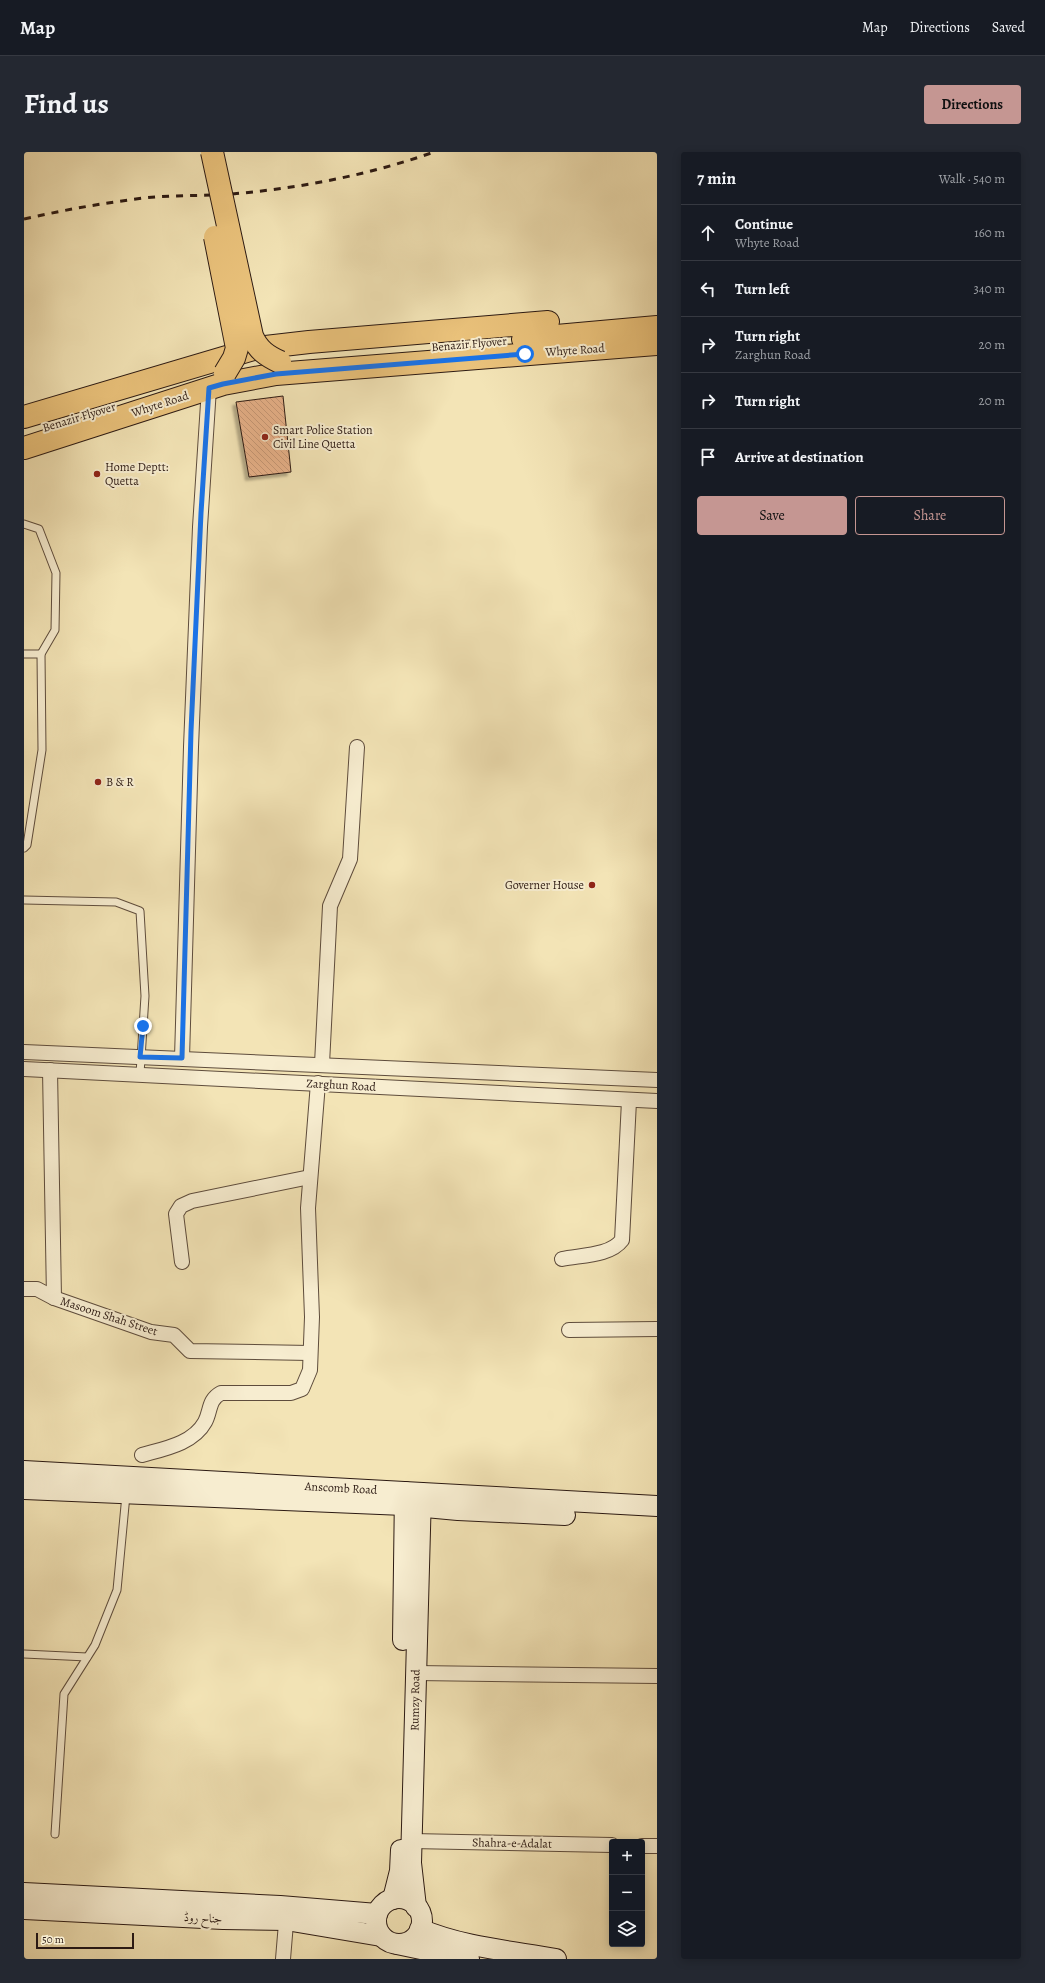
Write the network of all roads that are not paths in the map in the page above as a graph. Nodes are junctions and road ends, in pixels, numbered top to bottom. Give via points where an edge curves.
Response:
1 (199, 152) edge
2 (212, 152) edge
3 (657, 312) edge
4 (657, 327) edge
5 (657, 344) edge
6 (280, 362) junction
7 (225, 373) junction
8 (209, 388) junction
9 (24, 417) edge
10 (24, 434) edge
11 (24, 448) edge
12 (24, 524) edge
13 (24, 654) edge
14 (41, 654) junction
15 (357, 746) dead end
16 (24, 848) edge
17 (24, 900) edge
18 (24, 1052) edge
19 (140, 1057) junction
20 (182, 1058) junction
21 (322, 1064) junction
22 (24, 1069) edge
23 (50, 1070) junction
24 (140, 1074) junction
25 (657, 1080) edge
26 (318, 1083) junction
27 (629, 1101) junction
28 (657, 1101) edge
29 (310, 1177) junction
30 (562, 1259) dead end
31 (182, 1262) dead end
32 (24, 1289) edge
33 (54, 1298) junction
34 (657, 1329) edge
35 (569, 1330) dead end
36 (310, 1353) junction
37 (142, 1455) dead end
38 (24, 1471) edge
39 (125, 1485) junction
40 (24, 1489) edge
41 (412, 1499) junction
42 (657, 1506) edge
43 (657, 1519) edge
44 (24, 1654) edge
45 (87, 1657) junction
46 (416, 1673) junction
47 (657, 1676) edge
48 (55, 1834) dead end
49 (412, 1841) junction
50 (609, 1845) edge
51 (645, 1846) edge
52 (657, 1846) edge
53 (24, 1893) edge
54 (393, 1899) junction
55 (416, 1907) junction
56 (24, 1908) edge
57 (287, 1913) junction
58 (377, 1914) junction
59 (420, 1930) junction
60 (389, 1940) junction
61 (283, 1959) edge
62 (469, 1959) edge
63 (556, 1959) edge

1 - 7 main road, bridge via 237,344 236,352
2 - 6 main road, bridge via 252,336 260,350
3 - 9 main road, Whyte Road via 257,348
4 - 6 main road, Benazir Flyover
5 - 8 main road, Whyte Road via 276,374
6 - 7 main road, Benazir Flyover
7 - 10 main road, Benazir Flyover
8 - 11 main road, Whyte Road
8 - 20 street via 191,731
12 - 14 lane via 39,529 56,573 55,630
13 - 14 lane
14 - 16 lane via 42,750 27,845
15 - 21 street via 350,859 330,906
17 - 19 lane via 116,902 140,911 145,996
18 - 19 street, Zarghun Road
19 - 20 street, Zarghun Road
19 - 24 lane
20 - 21 street, Zarghun Road
21 - 25 street, Zarghun Road
22 - 23 street, Zarghun Road
23 - 24 street, Zarghun Road
23 - 33 street
24 - 26 street, Zarghun Road
26 - 27 street, Zarghun Road
26 - 29 street
27 - 28 street, Zarghun Road
27 - 30 street via 622,1240 618,1246 610,1250
29 - 31 street via 192,1201 181,1206 176,1214
29 - 36 street
32 - 33 street, Masoom Shah Street via 37,1290
33 - 36 street, Masoom Shah Street via 151,1332 174,1334 190,1351
34 - 35 street
36 - 37 street via 310,1370 302,1389 291,1393 221,1393 210,1403 205,1422 194,1435 174,1445
38 - 39 street, Anscomb Road
39 - 40 street, Anscomb Road
39 - 41 street, Anscomb Road
39 - 45 lane via 117,1590 95,1645
41 - 42 street, Anscomb Road
41 - 43 street, Anscomb Road via 458,1510
41 - 46 street, Rumzy Road
41 - 54 street, Rumzy Road via 402,1841 400,1871
44 - 45 lane
45 - 48 lane via 64,1694
46 - 47 street
46 - 49 street, Rumzy Road
49 - 50 street, Shahra-e-Adalat
49 - 55 street, Rumzy Road via 411,1863
51 - 52 street
53 - 57 street, جناح روڈ
54 - 55 street via 406,1900
54 - 58 street via 383,1904
55 - 59 street via 421,1918
56 - 57 street, جناح روڈ via 223,1919
57 - 58 street, جناح روڈ
57 - 60 street, جناح روڈ
57 - 61 street
58 - 60 street via 376,1922
59 - 60 street via 413,1939 402,1944
59 - 63 street via 461,1942
60 - 62 street, جناح روڈ

